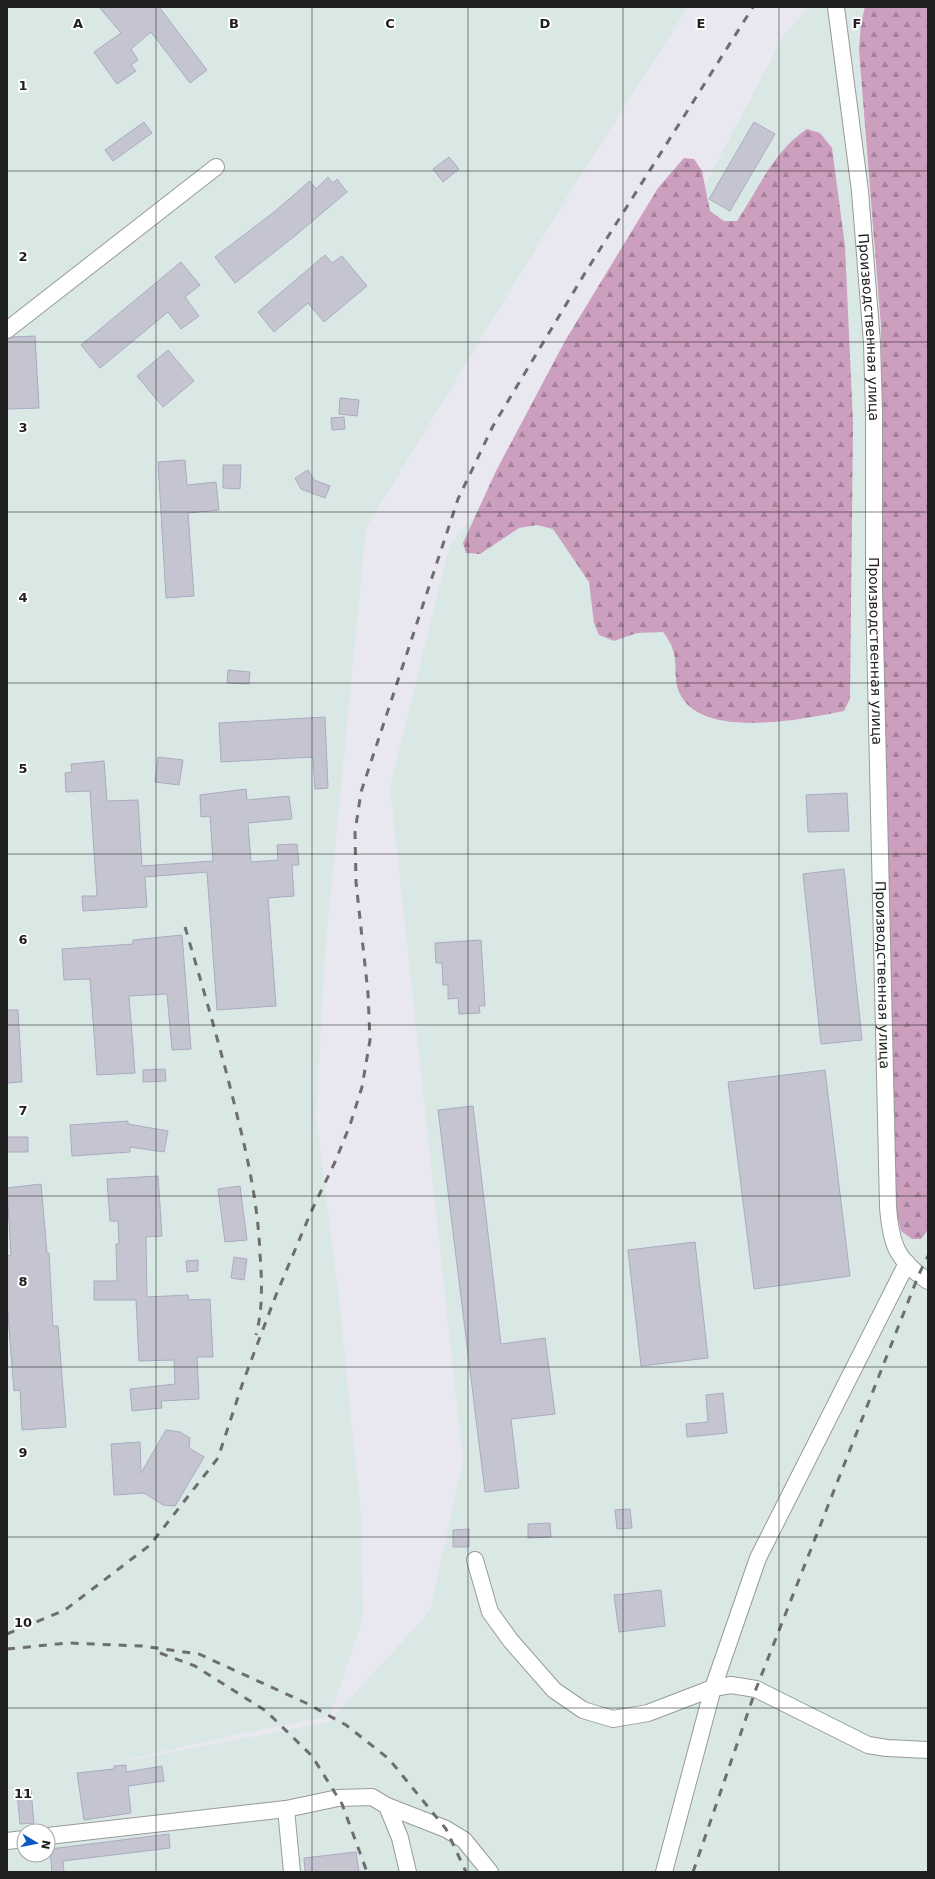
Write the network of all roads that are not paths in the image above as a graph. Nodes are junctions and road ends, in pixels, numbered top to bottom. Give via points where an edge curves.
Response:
1 (836, 7) edge
2 (216, 167) dead end
3 (7, 330) edge
4 (907, 1263) junction
5 (928, 1281) edge
6 (475, 1560) dead end
7 (713, 1688) junction
8 (928, 1750) edge
9 (387, 1806) junction
10 (286, 1809) junction
11 (56, 1835) edge
12 (292, 1872) edge
13 (408, 1872) edge
14 (490, 1872) edge
15 (664, 1872) edge

1 - 4 street, Производственная улица via 860,191 870,296 888,1207 890,1232 896,1249
2 - 3 street
4 - 5 street, Производственная улица
4 - 7 street via 758,1558
6 - 7 street via 490,1612 554,1690 583,1710 613,1719 648,1713
7 - 8 street via 731,1685 756,1689 868,1745
7 - 15 street
9 - 10 street via 372,1797 338,1798
9 - 13 street via 400,1838
9 - 14 street via 464,1840
10 - 11 street
10 - 12 street

